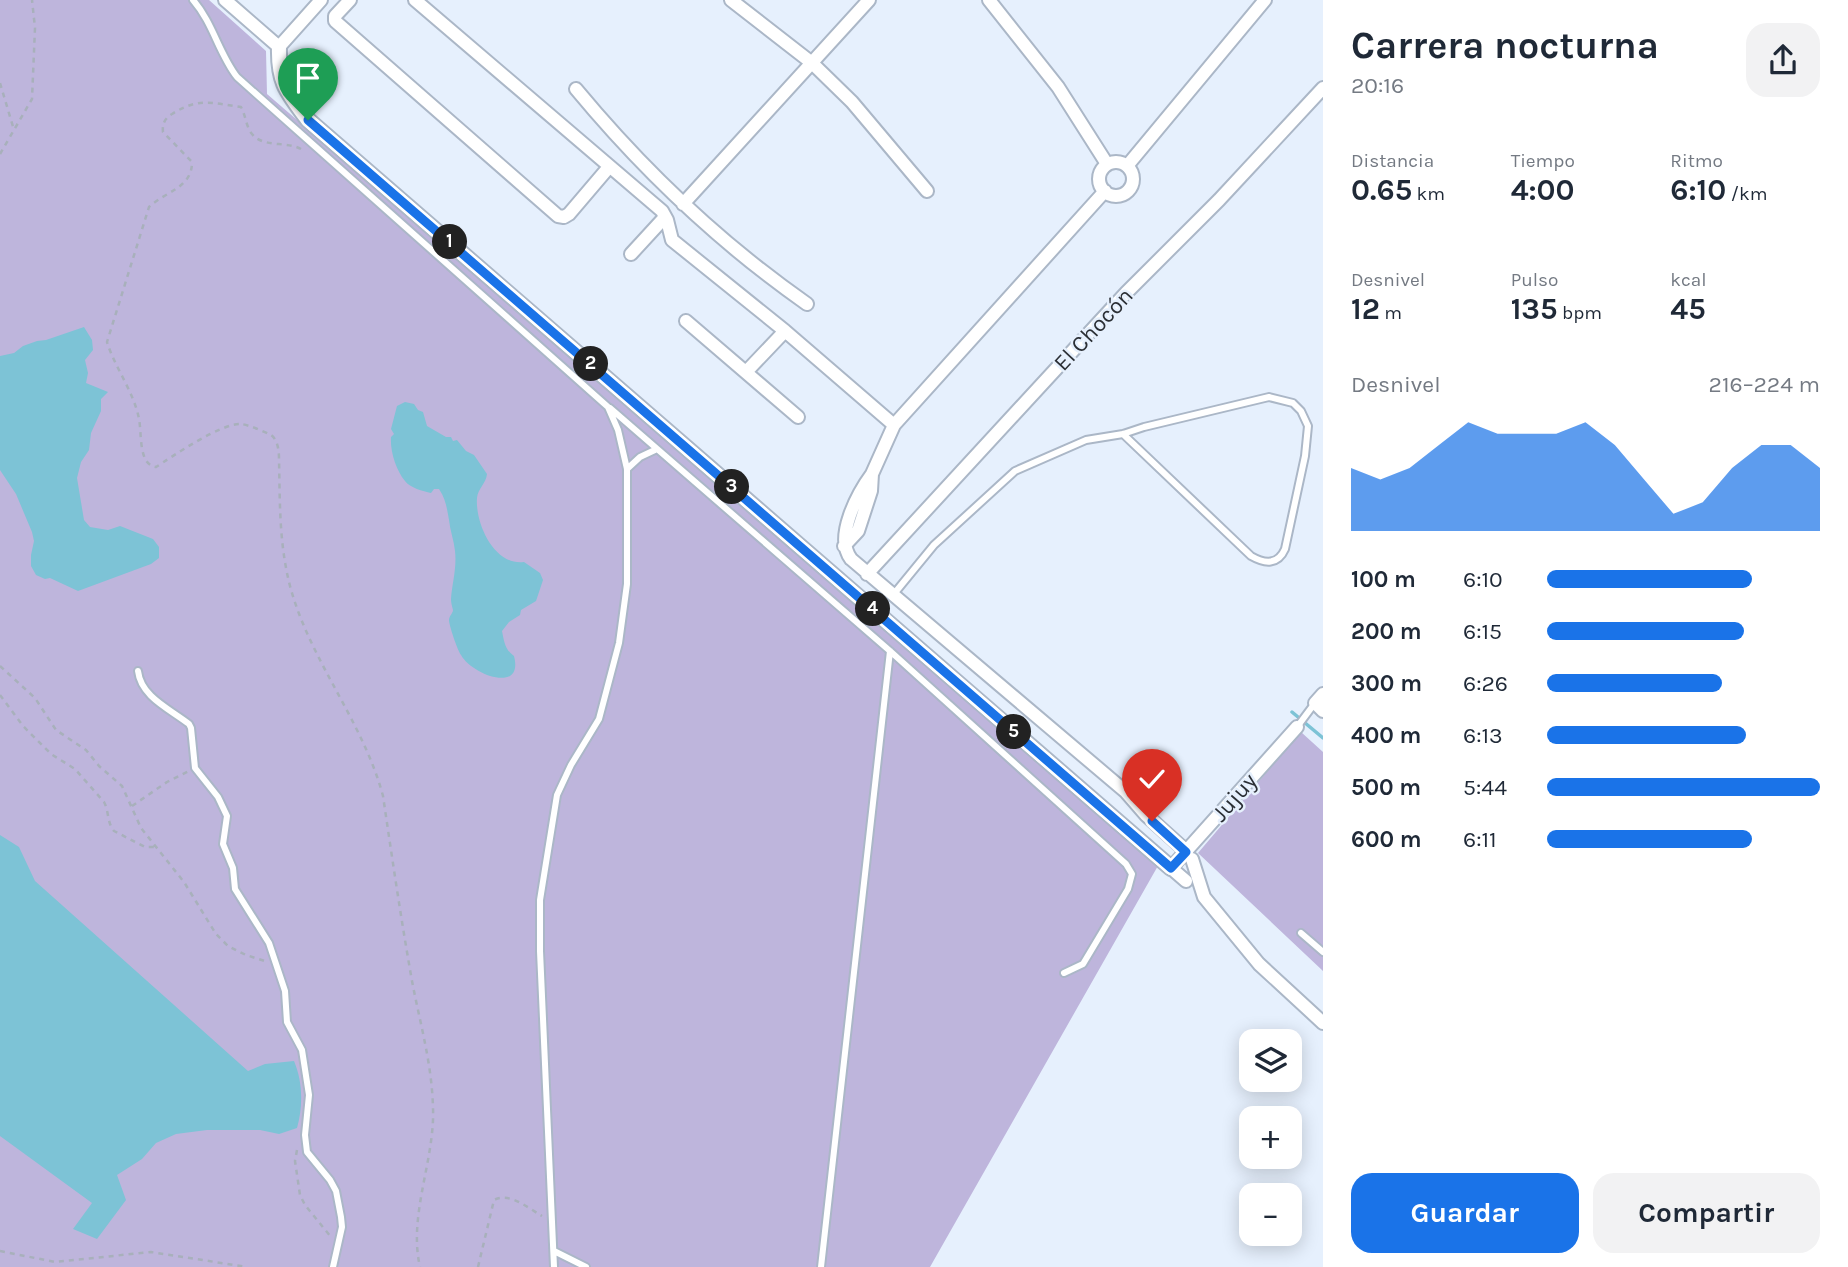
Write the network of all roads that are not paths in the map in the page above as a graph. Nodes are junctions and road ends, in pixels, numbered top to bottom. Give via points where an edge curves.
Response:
1 (192, 0) edge
2 (225, 0) edge
3 (321, 0) edge
4 (350, 0) edge
5 (415, 0) edge
6 (731, 0) edge
7 (869, 0) edge
8 (989, 0) edge
9 (1265, 0) edge
10 (279, 47) junction
11 (812, 63) junction
12 (576, 89) dead end
13 (1323, 89) edge
14 (1107, 164) junction
15 (1127, 166) junction
16 (609, 167) junction
17 (927, 191) dead end
18 (1105, 191) junction
19 (683, 204) junction
20 (666, 217) junction
21 (631, 254) dead end
22 (807, 304) dead end
23 (686, 321) dead end
24 (785, 331) junction
25 (746, 372) junction
26 (608, 407) junction
27 (797, 417) dead end
28 (894, 425) junction
29 (1123, 434) junction
30 (657, 449) junction
31 (626, 469) junction
32 (864, 572) junction
33 (893, 594) junction
34 (890, 651) junction
35 (138, 671) dead end
36 (1320, 703) edge
37 (1297, 727) joint
38 (1190, 852) junction
39 (1171, 868) junction
40 (1186, 880) dead end
41 (1301, 933) dead end
42 (1323, 952) edge
43 (1063, 973) dead end
44 (1323, 1023) edge
45 (554, 1251) junction
46 (333, 1267) edge
47 (554, 1267) edge
48 (586, 1267) edge
49 (821, 1267) edge

1 - 26 lane via 237,77
2 - 10 street
3 - 10 street
4 - 16 street via 335,21 558,216 569,214
5 - 16 street
6 - 11 street
7 - 11 street
8 - 14 street via 1058,86
9 - 15 street
10 - 39 street via 278,66 285,91 308,120
11 - 17 street
11 - 19 street
12 - 19 street via 610,131
13 - 32 street, El Chocón
14 - 15 street
14 - 18 street via 1099,179
15 - 18 street via 1133,176 1128,191 1118,196
16 - 20 street
18 - 28 street
19 - 22 street
20 - 21 street
20 - 24 street via 672,240
23 - 25 street
24 - 25 street
24 - 28 street
25 - 27 street
26 - 30 lane
26 - 31 lane
28 - 32 street via 847,525 844,546
29 - 29 lane via 1255,399 1293,402 1305,417 1307,444 1283,554 1271,562 1251,556
29 - 33 lane via 1086,440 1015,471 934,545
30 - 31 lane
30 - 34 lane
31 - 45 lane via 626,584 618,643 600,719 557,796 540,900
32 - 33 street
33 - 38 street
34 - 43 lane via 1132,874 1128,889 1083,964
34 - 49 lane
35 - 46 lane via 141,686 189,724 195,768 224,805 223,844 235,889 269,943 285,991 287,1022 305,1064 307,1152 336,1191 342,1227
36 - 37 lane
37 - 38 street, Jujuy
38 - 39 street, Jujuy
38 - 44 street via 1204,897 1259,964
39 - 40 street
41 - 42 lane
45 - 47 lane
45 - 48 lane

